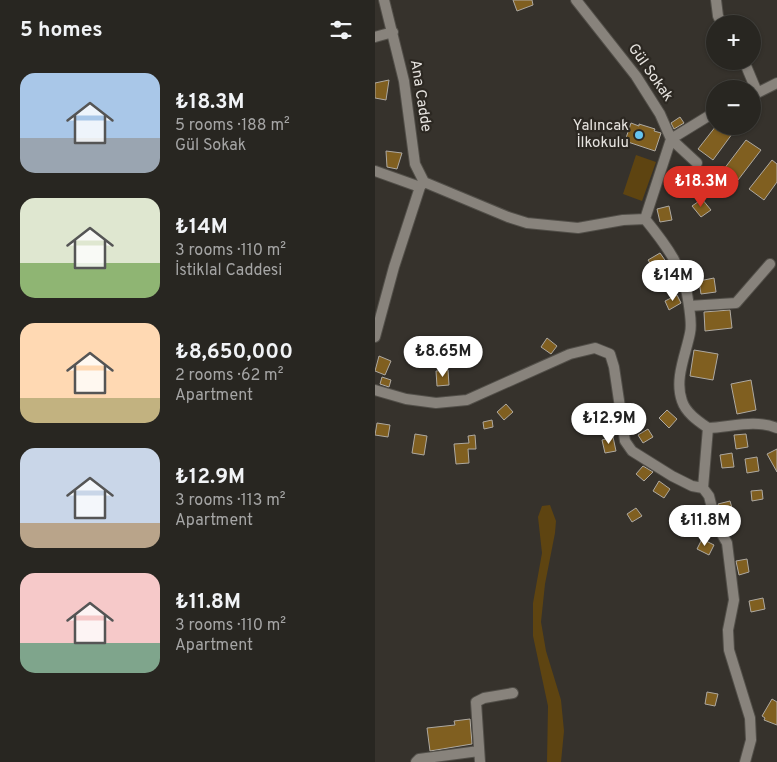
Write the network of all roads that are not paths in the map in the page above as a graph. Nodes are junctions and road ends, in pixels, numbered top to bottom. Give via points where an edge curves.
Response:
1 (384, 0) edge
2 (576, 0) edge
3 (716, 0) edge
4 (718, 15) edge
5 (393, 32) junction
6 (375, 36) edge
7 (777, 83) edge
8 (761, 91) edge
9 (706, 118) edge
10 (671, 139) junction
11 (697, 163) dead end
12 (375, 171) edge
13 (422, 184) junction
14 (645, 218) junction
15 (770, 264) dead end
16 (689, 306) junction
17 (375, 337) edge
18 (375, 390) edge
19 (708, 428) junction
20 (777, 428) edge
21 (703, 488) junction
22 (513, 693) dead end
23 (479, 751) junction
24 (416, 762) edge
25 (480, 762) edge
26 (745, 762) edge

1 - 5 street, Ana Cadde
2 - 10 street, Gül Sokak via 636,76 660,114
3 - 4 street
5 - 6 street
5 - 13 street, Ana Cadde via 404,81 415,164
7 - 8 street
9 - 10 street
10 - 11 street, Gül Sokak
10 - 14 street
12 - 13 street
13 - 14 street via 527,223 578,228
13 - 17 street
14 - 16 street via 680,268
15 - 16 street via 736,303
16 - 19 street via 691,332 680,380 681,400 690,414
18 - 21 street via 436,403 467,400 570,354 595,348 610,354 625,441 632,451 672,476
19 - 20 street via 750,423
19 - 21 street
21 - 26 street via 727,543 734,600 727,630 729,650 750,718 751,740
22 - 23 street via 476,702
23 - 24 street
23 - 25 street

